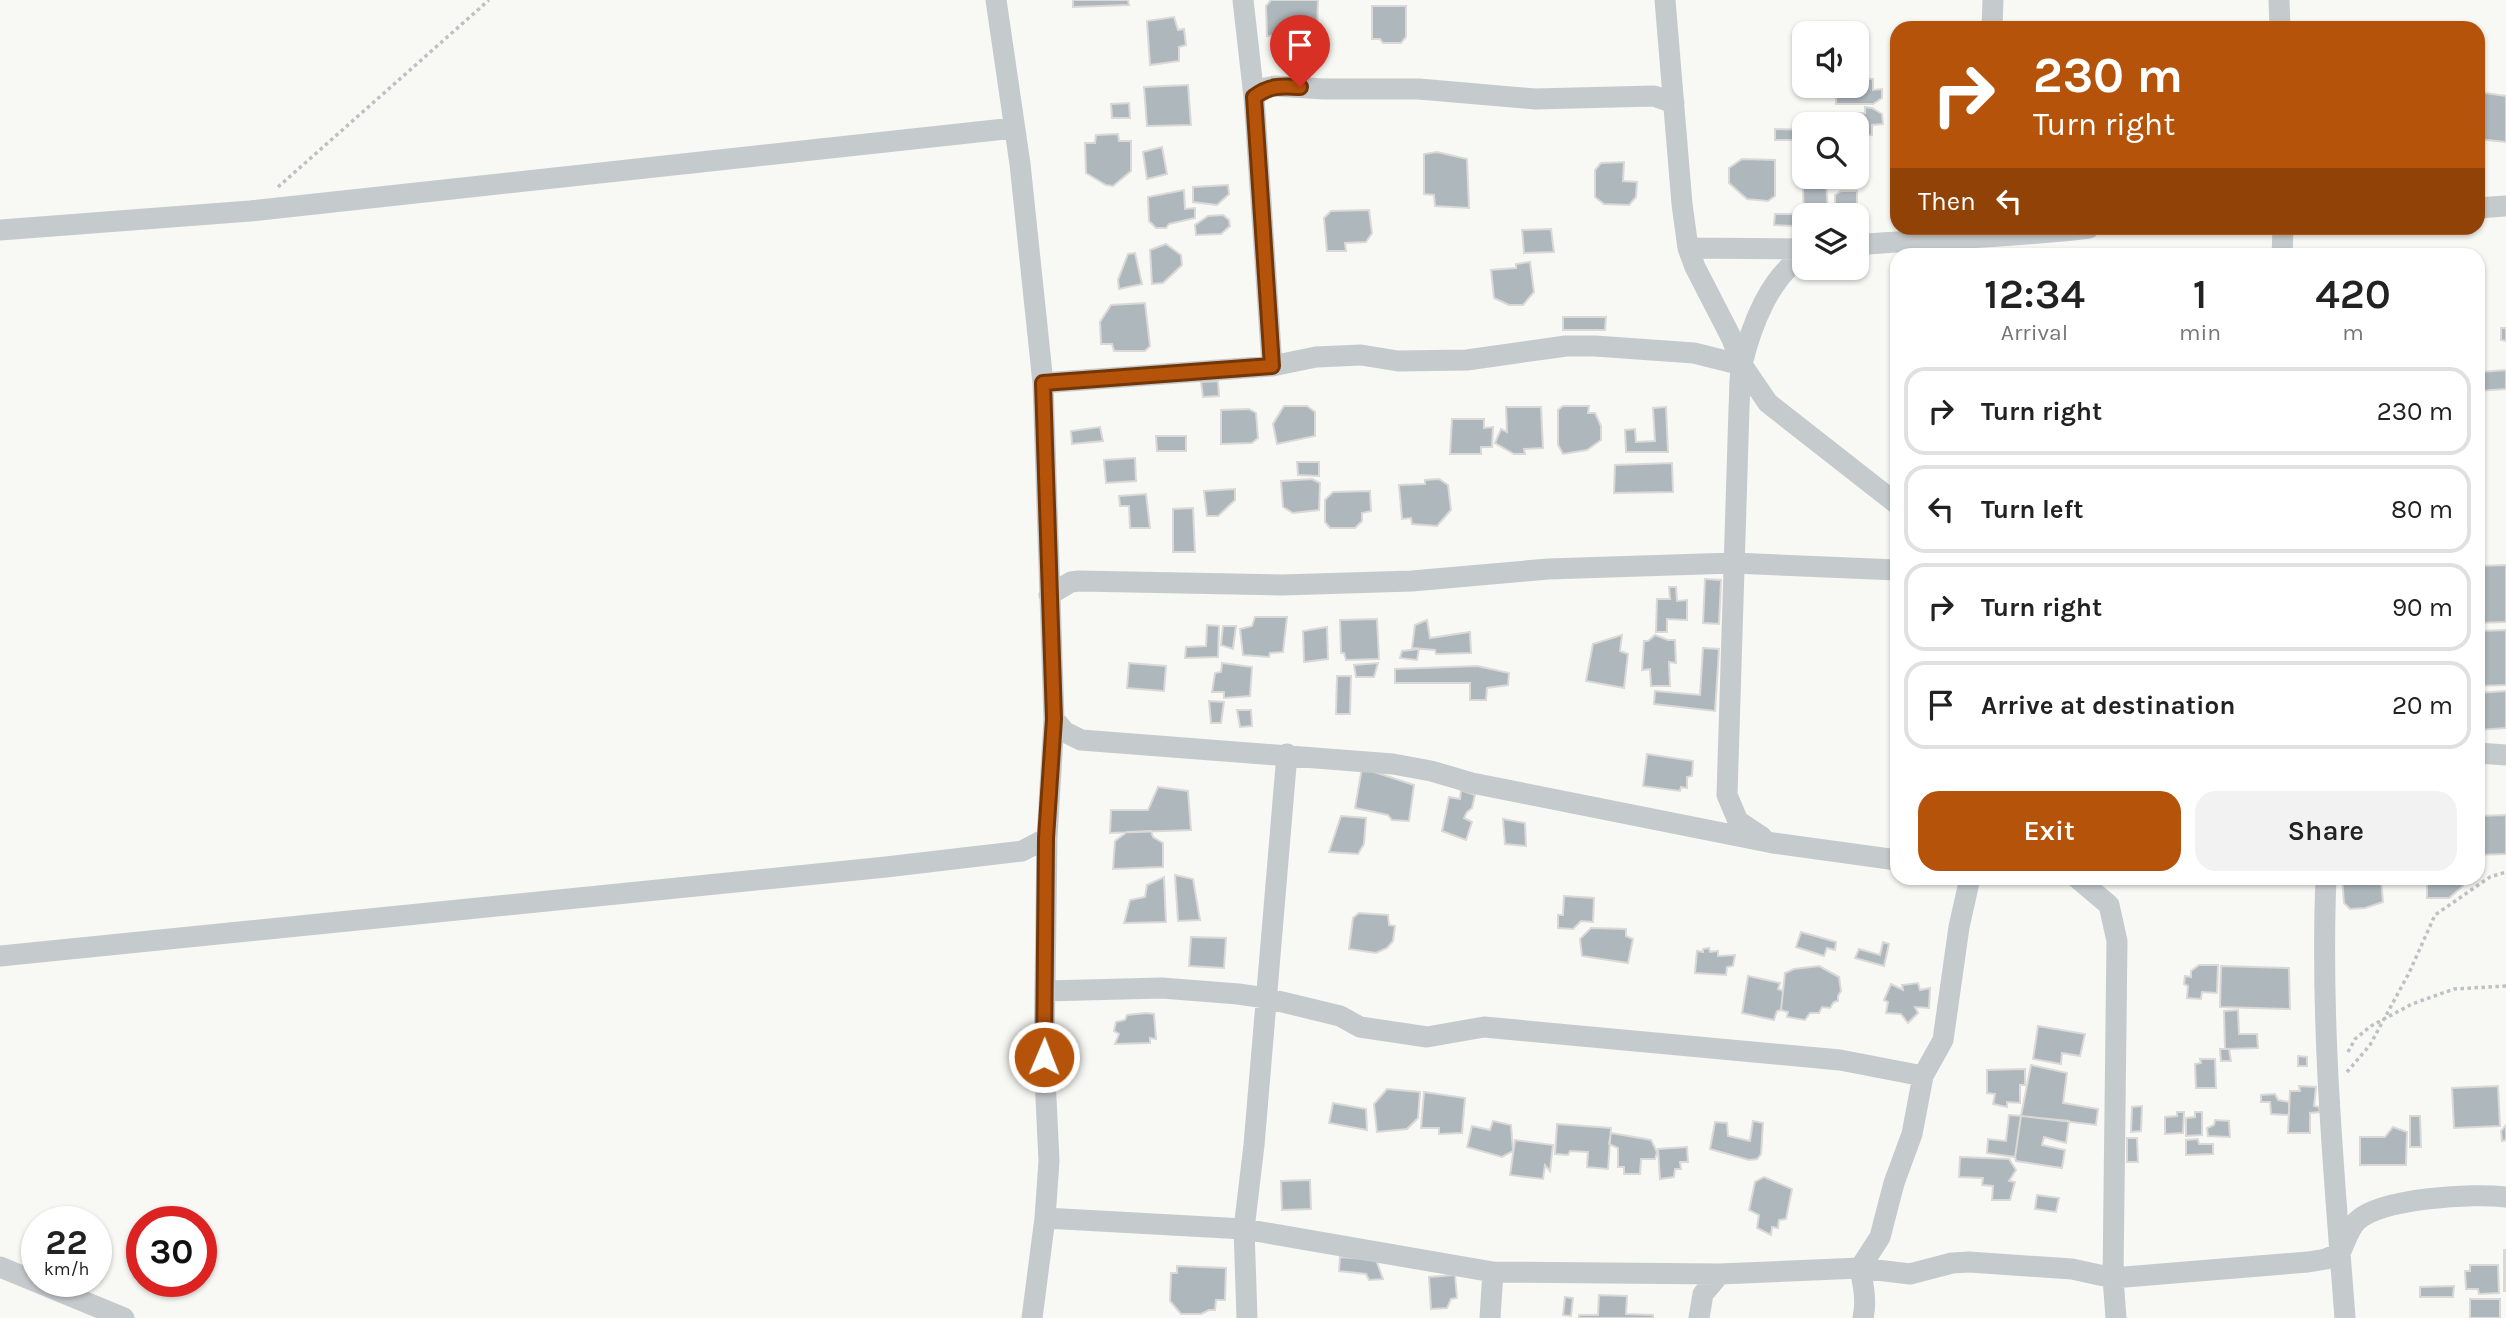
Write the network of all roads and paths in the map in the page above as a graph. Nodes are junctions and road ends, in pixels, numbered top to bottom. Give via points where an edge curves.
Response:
1 (489, 0) edge
2 (996, 0) edge
3 (1243, 0) edge
4 (1665, 0) edge
5 (1993, 0) edge
6 (2279, 0) edge
7 (1992, 21) edge
8 (2280, 21) edge
9 (1254, 97) junction
10 (1674, 103) junction
11 (1014, 128) junction
12 (2506, 206) edge
13 (2485, 208) edge
14 (250, 211) junction
15 (0, 230) edge
16 (1932, 235) edge
17 (1869, 243) edge
18 (1688, 248) junction
19 (1792, 249) edge
20 (1792, 265) edge
21 (1742, 365) junction
22 (1272, 366) junction
23 (1043, 383) junction
24 (1890, 498) edge
25 (1733, 563) junction
26 (1890, 569) edge
27 (1049, 595) junction
28 (1054, 719) junction
29 (1287, 754) junction
30 (2485, 754) edge
31 (2506, 755) edge
32 (1046, 838) junction
33 (1773, 844) junction
34 (1890, 859) edge
35 (2506, 872) edge
36 (2485, 880) edge
37 (1968, 885) edge
38 (2085, 885) edge
39 (2326, 885) edge
40 (2476, 885) edge
41 (0, 956) edge
42 (2506, 986) edge
43 (1045, 990) junction
44 (1266, 998) junction
45 (2385, 1019) junction
46 (2344, 1060) dead end
47 (1923, 1076) junction
48 (2328, 1096) junction
49 (2506, 1198) edge
50 (1045, 1218) junction
51 (1244, 1229) junction
52 (2340, 1253) junction
53 (0, 1267) edge
54 (1860, 1268) junction
55 (1493, 1272) junction
56 (1720, 1273) junction
57 (2113, 1278) junction
58 (124, 1318) edge
59 (1032, 1318) edge
60 (1247, 1318) edge
61 (1490, 1318) edge
62 (1699, 1318) edge
63 (1863, 1318) edge
64 (2116, 1318) edge
65 (2344, 1318) edge

1 - 14 path
2 - 11 street
3 - 9 street
4 - 10 street
5 - 7 street
6 - 8 street
9 - 10 street via 1275,86 1419,89 1535,99 1654,96
9 - 22 street
10 - 18 street
11 - 14 street
11 - 23 street
12 - 13 street
14 - 15 street
16 - 17 street
18 - 19 street
18 - 21 street
20 - 21 street via 1762,305
21 - 22 street via 1694,354 1566,346 1467,360 1398,361 1362,355 1316,357
21 - 24 street via 1768,402
21 - 25 street
22 - 23 street
23 - 27 street
25 - 26 street
25 - 27 street via 1295,585 1079,581
25 - 33 street via 1727,795 1738,821
27 - 28 street
28 - 29 street via 1065,732 1081,740
28 - 32 street
29 - 33 street via 1431,771
29 - 44 street
30 - 31 street
32 - 41 street via 1022,851 886,867
32 - 43 street
33 - 34 street
35 - 36 path
37 - 47 street via 1943,1040
38 - 57 street via 2109,905 2117,941
39 - 48 street
40 - 45 path via 2435,915
42 - 45 path via 2454,989
43 - 44 street via 1162,988
43 - 50 street
44 - 47 street via 1340,1016 1360,1027 1427,1037 1497,1028 1840,1060
44 - 51 street
45 - 46 path via 2355,1039
45 - 48 path
47 - 54 street via 1912,1134 1880,1237
48 - 52 street
49 - 52 street via 2450,1197 2382,1207 2355,1222
50 - 51 street
50 - 59 street
51 - 55 street
51 - 60 street
52 - 57 street via 2308,1262
52 - 65 street
53 - 58 street
54 - 56 street
54 - 57 street via 1910,1274 1952,1263 1997,1262
54 - 63 street
55 - 56 street
55 - 61 street
56 - 62 street via 1703,1294
57 - 64 street

